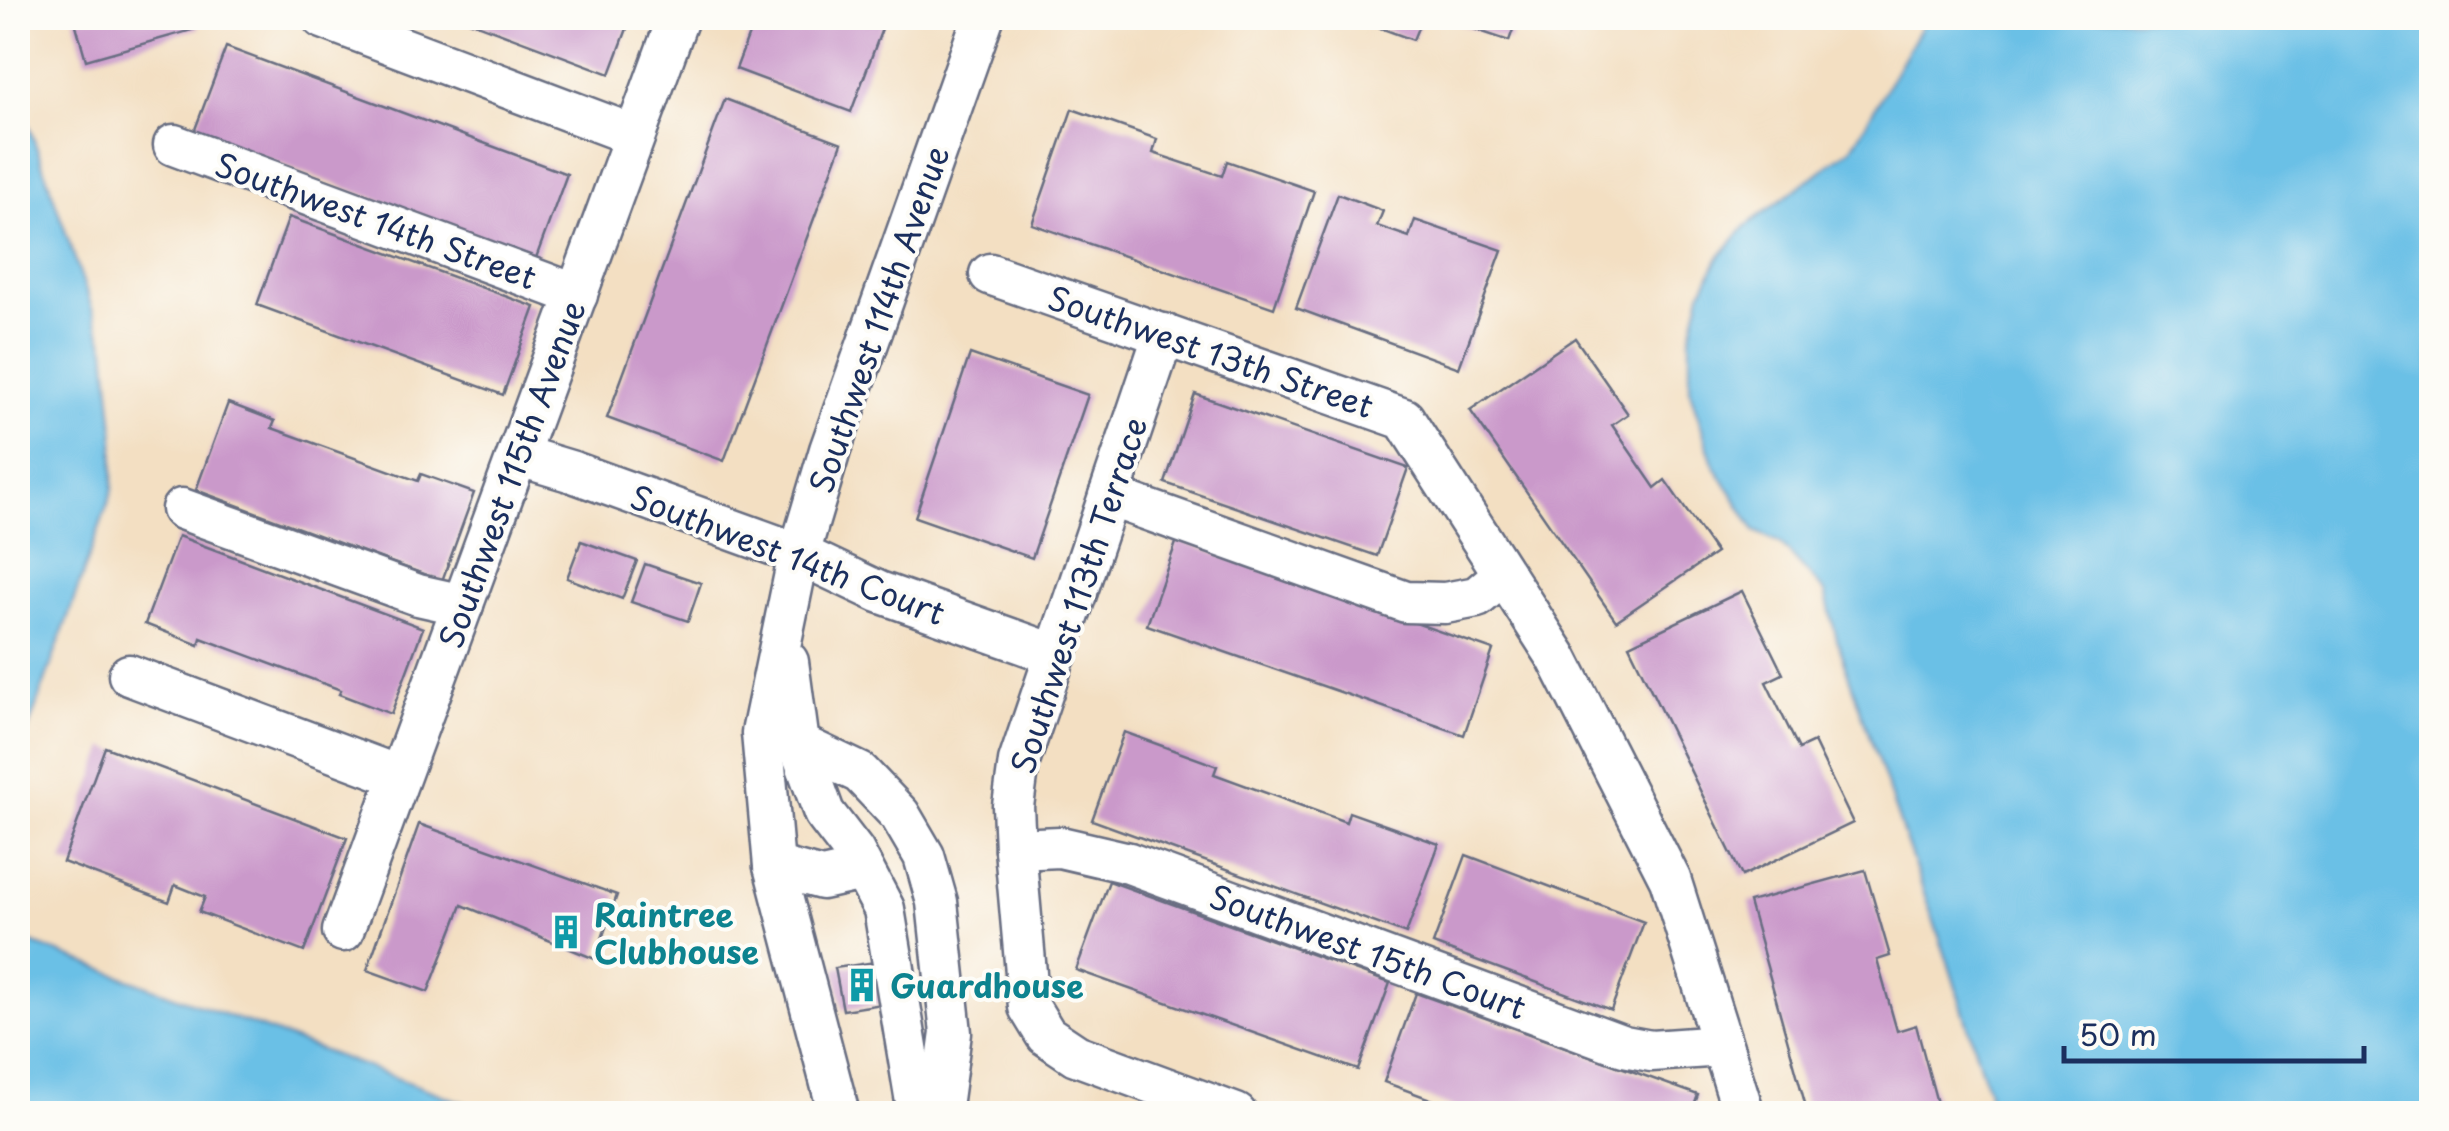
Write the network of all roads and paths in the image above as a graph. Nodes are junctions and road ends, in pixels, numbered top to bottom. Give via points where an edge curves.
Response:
1 (323, 18) edge
2 (678, 18) edge
3 (984, 18) edge
4 (633, 135) junction
5 (174, 146) dead end
6 (990, 274) dead end
7 (577, 295) junction
8 (1164, 334) junction
9 (520, 456) junction
10 (1109, 496) junction
11 (182, 509) dead end
12 (799, 554) junction
13 (1503, 575) junction
14 (463, 605) junction
15 (783, 623) junction
16 (1056, 655) junction
17 (129, 675) dead end
18 (799, 744) junction
19 (398, 776) junction
20 (1014, 849) junction
21 (774, 866) junction
22 (863, 870) junction
23 (343, 930) dead end
24 (1722, 1046) junction
25 (839, 1114) edge
26 (918, 1114) edge
27 (940, 1114) edge
28 (1236, 1114) edge
29 (1744, 1114) edge

1 - 4 street
2 - 4 street, Southwest 115th Avenue
3 - 12 street, Southwest 114th Avenue
4 - 7 street, Southwest 115th Avenue
5 - 7 street, Southwest 14th Street
6 - 8 street, Southwest 13th Street
7 - 9 street, Southwest 115th Avenue
8 - 10 street, Southwest 113th Terrace
8 - 13 street, Southwest 13th Street via 1404,419
9 - 12 street, Southwest 14th Court
9 - 14 street, Southwest 115th Avenue
10 - 13 street via 1406,602 1477,597
10 - 16 street, Southwest 113th Terrace
11 - 14 street via 418,596
12 - 15 street, Southwest 114th Avenue
12 - 16 street, Southwest 14th Court via 879,592
13 - 24 street, Southwest 13th Street via 1557,657 1670,878
14 - 19 street, Southwest 115th Avenue
15 - 18 street
15 - 21 street, Southwest 114th Avenue via 762,734
16 - 20 street, Southwest 113th Terrace via 1019,762
17 - 19 street
18 - 22 street via 824,813
18 - 27 street via 860,773 900,815 924,856 937,902 951,1033
19 - 23 street, Southwest 115th Avenue
20 - 24 street, Southwest 15th Court via 1060,848 1130,863 1624,1046
20 - 28 street, Southwest 113th Terrace via 1029,1007 1046,1035 1076,1054
21 - 22 street via 822,879
21 - 25 street, Southwest 114th Avenue
22 - 26 street via 884,909
24 - 29 street, Southwest 13th Street

